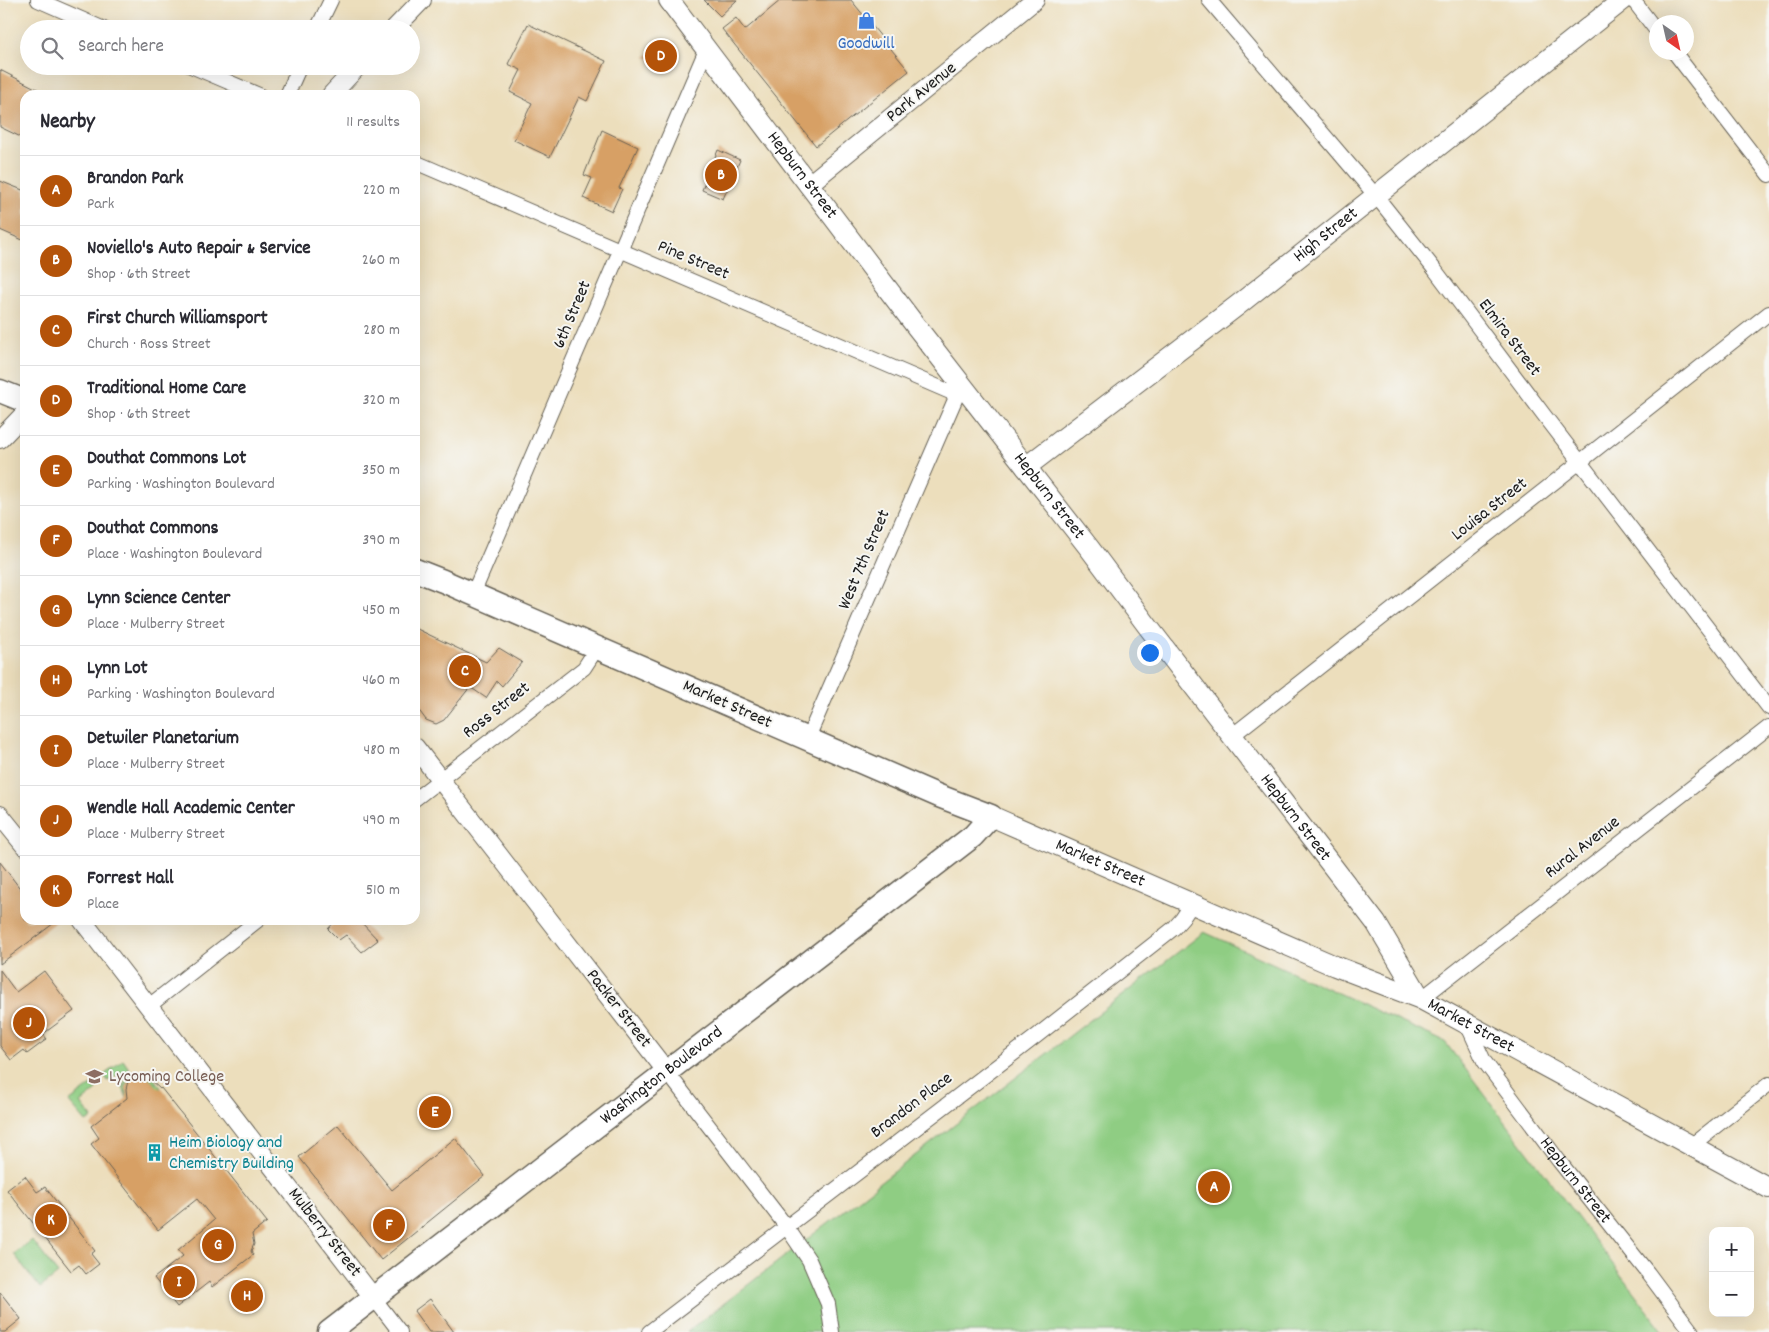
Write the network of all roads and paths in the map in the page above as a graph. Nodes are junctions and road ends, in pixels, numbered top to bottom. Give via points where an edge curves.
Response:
1 (38, 0) edge
2 (331, 0) edge
3 (422, 0) edge
4 (1035, 0) edge
5 (1209, 0) edge
6 (1624, 0) edge
7 (1633, 0) edge
8 (675, 3) edge
9 (84, 20) edge
10 (322, 20) edge
11 (403, 20) edge
12 (1649, 21) edge
13 (706, 50) junction
14 (1680, 60) edge
15 (213, 75) edge
16 (296, 75) edge
17 (350, 75) edge
18 (247, 90) edge
19 (289, 90) edge
20 (336, 90) edge
21 (420, 164) edge
22 (1769, 175) edge
23 (808, 185) junction
24 (1376, 196) junction
25 (621, 250) junction
26 (1769, 313) edge
27 (0, 391) edge
28 (960, 392) junction
29 (20, 399) edge
30 (20, 418) edge
31 (0, 438) edge
32 (1581, 463) junction
33 (1026, 467) junction
34 (420, 572) edge
35 (473, 594) junction
36 (597, 648) junction
37 (1769, 708) edge
38 (1769, 727) edge
39 (1233, 735) junction
40 (807, 740) junction
41 (420, 754) edge
42 (440, 780) junction
43 (420, 795) edge
44 (0, 815) edge
45 (991, 816) junction
46 (20, 840) edge
47 (1192, 904) junction
48 (86, 925) edge
49 (252, 925) edge
50 (1421, 999) junction
51 (148, 1006) junction
52 (1467, 1024) junction
53 (666, 1072) junction
54 (1769, 1084) edge
55 (1692, 1145) junction
56 (1769, 1188) edge
57 (786, 1226) junction
58 (373, 1297) junction
59 (329, 1332) edge
60 (400, 1332) edge
61 (649, 1332) edge
62 (832, 1332) edge
63 (1692, 1332) edge

1 - 9 street
2 - 10 street
3 - 11 street
4 - 23 street, Park Avenue
5 - 24 street, Elmira Street
6 - 24 main road, High Street
7 - 12 street
8 - 13 main road, Hepburn Street
13 - 23 main road, Hepburn Street
13 - 25 street, 6th Street
14 - 22 street
15 - 18 street
16 - 19 street
17 - 20 street
21 - 25 street, Pine Street
23 - 28 main road, Hepburn Street
24 - 32 street, Elmira Street
24 - 33 main road, High Street
25 - 28 street, Pine Street
25 - 35 street, 6th Street
26 - 32 street, Louisa Street
27 - 29 main road
28 - 33 main road, Hepburn Street
28 - 40 street, West 7th Street
30 - 31 street
32 - 37 street, Elmira Street
32 - 39 street, Louisa Street
33 - 39 main road, Hepburn Street
34 - 35 main road, Market Street
35 - 36 main road, Market Street
36 - 40 main road, Market Street
36 - 42 street, Ross Street via 584,668
38 - 50 street, Rural Avenue
39 - 50 main road, Hepburn Street via 1376,923
40 - 45 main road, Market Street
41 - 42 street, Packer Street
42 - 43 street, Ross Street
42 - 53 street, Packer Street
44 - 46 street
45 - 47 main road, Market Street
45 - 53 main road, Washington Boulevard via 974,836
47 - 50 main road, Market Street
47 - 57 street, Brandon Place via 1174,928
48 - 51 street, Mulberry Street
49 - 51 street
50 - 52 main road, Market Street
51 - 58 street, Mulberry Street
52 - 55 main road, Market Street
52 - 63 street, Hepburn Street via 1484,1061
53 - 57 street, Packer Street
53 - 58 main road, Washington Boulevard
54 - 55 street
55 - 56 main road, Market Street
57 - 61 street, Brandon Place
57 - 62 street, Packer Street via 809,1260 828,1304
58 - 59 main road, Washington Boulevard
58 - 60 street, Mulberry Street

